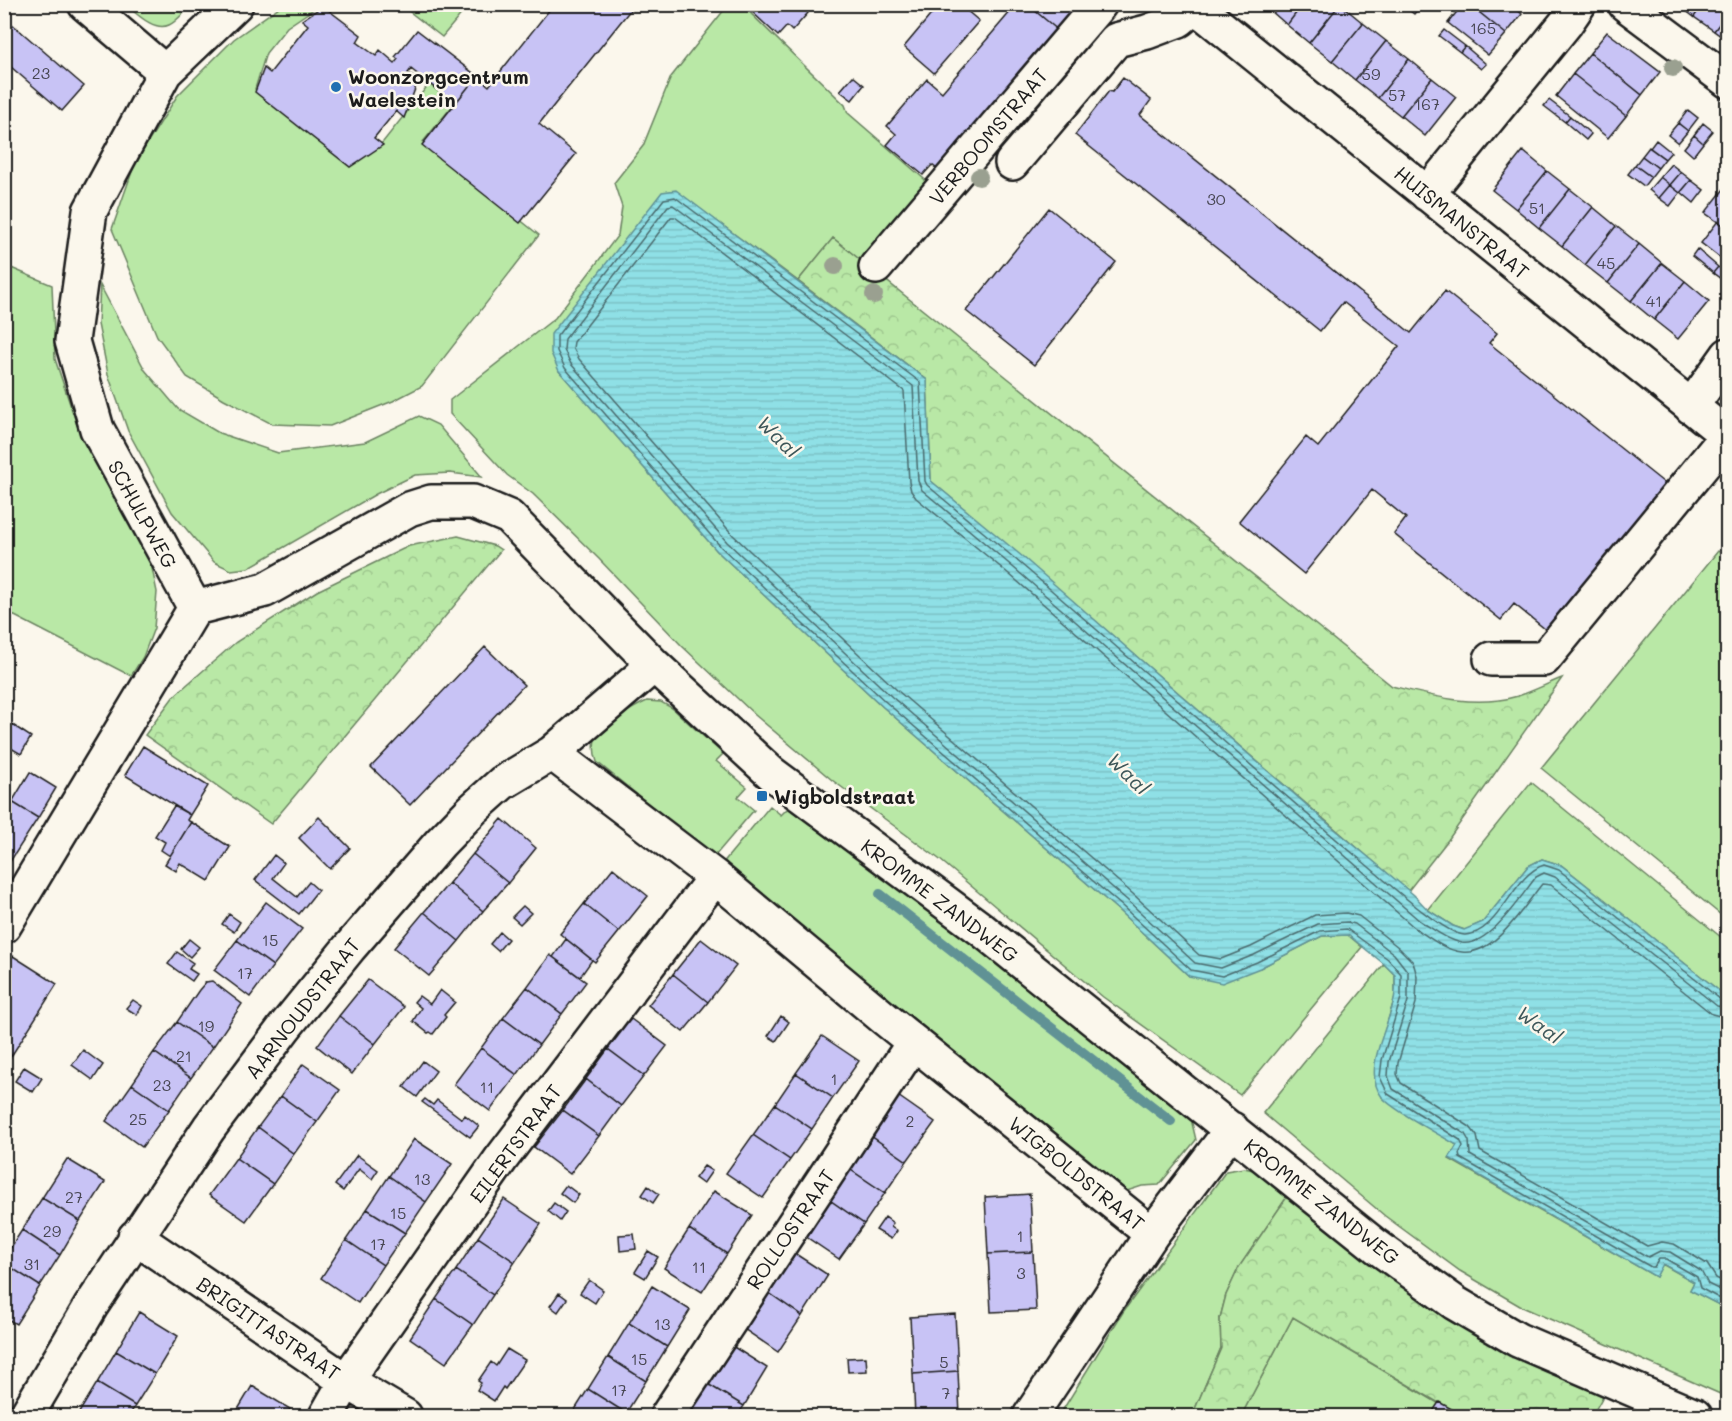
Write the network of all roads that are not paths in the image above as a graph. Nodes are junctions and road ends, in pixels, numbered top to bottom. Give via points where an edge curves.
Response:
1 (85, 4) edge
2 (236, 4) edge
3 (1100, 4) edge
4 (1579, 4) edge
5 (1625, 4) edge
6 (1197, 6) edge
7 (165, 72) junction
8 (1728, 81) edge
9 (1012, 163) dead end
10 (1427, 194) junction
11 (876, 267) dead end
12 (1728, 355) edge
13 (1691, 407) junction
14 (1727, 436) edge
15 (195, 608) junction
16 (1491, 659) dead end
17 (654, 665) junction
18 (552, 753) junction
19 (715, 877) junction
20 (4, 926) edge
21 (914, 1042) junction
22 (1232, 1129) junction
23 (1152, 1234) junction
24 (135, 1237) junction
25 (346, 1381) junction
26 (26, 1416) edge
27 (326, 1416) edge
28 (405, 1416) edge
29 (667, 1416) edge
30 (1030, 1416) edge
31 (1692, 1416) edge

1 - 7 street
2 - 7 street, SCHULPWEG
3 - 11 street, VERBOOMSTRAAT
4 - 10 street
5 - 8 street
6 - 9 street via 1179,20 1116,40
6 - 10 street, HUISMANSTRAAT
7 - 15 street, SCHULPWEG via 90,211 72,341 97,429
10 - 13 street, HUISMANSTRAAT
12 - 13 street
13 - 14 street, HUISMANSTRAAT
14 - 16 street via 1544,659
15 - 17 street, KROMME ZANDWEG via 265,590 409,509 431,502 473,502 509,517
15 - 20 street
17 - 18 street, AARNOUDSTRAAT
17 - 22 street, KROMME ZANDWEG via 771,773 981,929
18 - 19 street, WIGBOLDSTRAAT
18 - 24 street, AARNOUDSTRAAT via 502,783 472,810 349,948 209,1128
19 - 21 street, WIGBOLDSTRAAT
19 - 25 street, EILERTSTRAAT via 501,1159
21 - 23 street, WIGBOLDSTRAAT
21 - 29 street, ROLLOSTRAAT
22 - 23 street
22 - 31 street, KROMME ZANDWEG via 1376,1246 1455,1303 1518,1340
23 - 30 street
24 - 25 street, BRIGITTASTRAAT
24 - 26 street, AARNOUDSTRAAT
25 - 27 street, EILERTSTRAAT
25 - 28 street, BRIGITTASTRAAT

